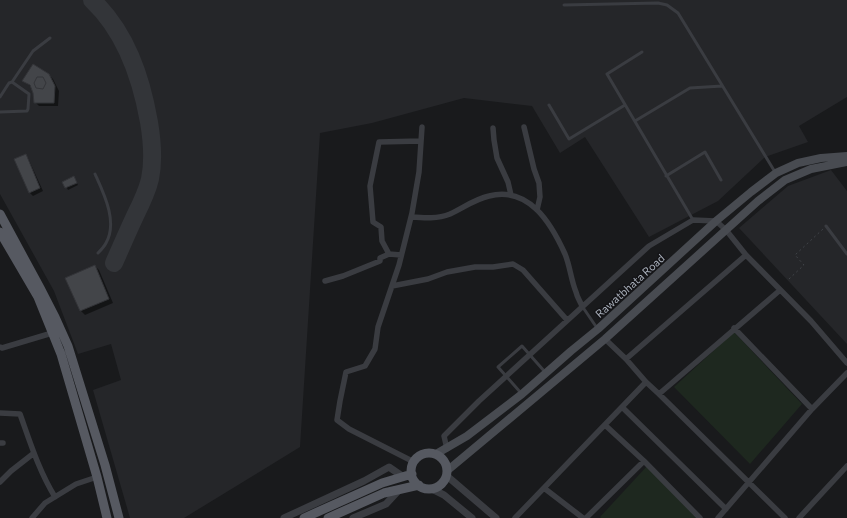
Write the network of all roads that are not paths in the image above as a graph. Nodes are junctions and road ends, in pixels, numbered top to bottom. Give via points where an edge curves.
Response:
1 (564, 5) dead end
2 (50, 38) dead end
3 (642, 52) dead end
4 (12, 82) junction
5 (722, 86) junction
6 (0, 97) edge
7 (549, 105) dead end
8 (625, 105) junction
9 (0, 112) edge
10 (635, 121) junction
11 (422, 127) dead end
12 (524, 127) dead end
13 (493, 128) dead end
14 (421, 141) junction
15 (847, 156) edge
16 (847, 162) edge
17 (776, 173) junction
18 (95, 174) dead end
19 (666, 176) junction
20 (721, 180) dead end
21 (511, 195) junction
22 (537, 210) junction
23 (0, 214) edge
24 (411, 217) junction
25 (693, 220) junction
26 (716, 221) junction
27 (826, 226) road end
28 (726, 230) junction
29 (0, 232) edge
30 (98, 253) dead end
31 (389, 254) junction
32 (847, 254) edge
33 (401, 255) junction
34 (746, 255) junction
35 (325, 281) dead end
36 (392, 286) junction
37 (779, 291) junction
38 (582, 306) junction
39 (567, 320) junction
40 (734, 328) junction
41 (598, 329) junction
42 (52, 333) junction
43 (605, 339) junction
44 (0, 347) edge
45 (530, 354) junction
46 (626, 359) junction
47 (847, 363) edge
48 (546, 373) junction
49 (847, 373) edge
50 (506, 376) junction
51 (646, 382) junction
52 (522, 394) junction
53 (659, 394) junction
54 (622, 407) junction
55 (812, 409) junction
56 (0, 413) edge
57 (605, 425) junction
58 (447, 448) junction
59 (34, 453) junction
60 (436, 454) junction
61 (644, 461) junction
62 (414, 462) junction
63 (847, 466) edge
64 (447, 473) junction
65 (412, 474) junction
66 (402, 476) junction
67 (97, 477) junction
68 (0, 482) edge
69 (748, 482) junction
70 (419, 485) junction
71 (544, 488) junction
72 (432, 489) junction
73 (399, 490) junction
74 (55, 497) junction
75 (726, 509) junction
76 (32, 518) edge
77 (107, 518) edge
78 (119, 518) edge
79 (284, 518) edge
80 (304, 518) edge
81 (328, 518) edge
82 (353, 518) edge
83 (472, 518) edge
84 (496, 518) edge
85 (515, 518) edge
86 (583, 518) edge
87 (586, 518) edge
88 (700, 518) edge
89 (718, 518) edge
90 (785, 518) edge
91 (800, 518) edge

1 - 5 lane via 667,5 678,13
2 - 4 lane via 33,51
3 - 8 lane via 607,74
4 - 6 lane
4 - 9 lane via 29,94 28,109
5 - 10 lane via 690,88
5 - 17 lane
7 - 8 lane via 569,139
8 - 10 lane
10 - 19 lane
11 - 14 street
12 - 22 street via 540,183
13 - 21 street via 497,158
14 - 24 street
14 - 31 street via 379,142 370,186 373,222 381,227 382,241
15 - 17 main road, Rawatbhata Road via 798,163
16 - 28 main road, Rawatbhata Road via 811,169 785,180 758,200
17 - 26 main road, Rawatbhata Road
18 - 30 lane via 110,217 109,236
19 - 20 lane via 705,152
19 - 25 lane
21 - 22 street via 528,202
21 - 24 street via 490,195 450,214 433,218
22 - 38 street via 543,215 566,254
23 - 78 main road via 68,346
24 - 33 street
25 - 26 street
25 - 38 street via 649,246
26 - 28 street
26 - 41 main road, Rawatbhata Road
27 - 32 lane
28 - 34 street
28 - 43 main road, Rawatbhata Road
29 - 42 main road via 5,247 38,297
31 - 33 street
31 - 35 street via 380,258 380,262
33 - 36 street
34 - 37 street
34 - 46 street
36 - 39 street via 475,267 513,264 523,270
36 - 62 street via 378,328 375,349 365,366 346,372 337,420
37 - 40 street
37 - 47 street
38 - 39 street
38 - 41 lane
39 - 45 street
40 - 53 street
40 - 55 street
41 - 48 main road, Rawatbhata Road
42 - 44 street
42 - 67 main road via 61,354
43 - 46 street
43 - 64 main road, Rawatbhata Road
45 - 48 lane
45 - 50 street
45 - 50 lane via 522,346 498,367
46 - 51 street
48 - 52 main road, Rawatbhata Road
49 - 55 street
50 - 52 lane
50 - 58 street via 444,436
51 - 53 street
51 - 54 street
52 - 58 main road, Rawatbhata Road
53 - 69 street
54 - 57 street
54 - 75 street
55 - 69 street
56 - 59 street via 20,414
57 - 61 street
57 - 71 street
58 - 60 main road, Rawatbhata Road
59 - 68 street
59 - 74 street
60 - 62 main road via 423,454
60 - 64 main road via 444,459
61 - 87 street
61 - 88 street
62 - 65 main road
63 - 91 street
64 - 72 main road via 443,483
64 - 84 street
65 - 66 main road
65 - 70 main road
66 - 79 street via 389,467
66 - 80 main road
67 - 74 street via 76,484
67 - 77 main road
69 - 75 street
69 - 90 street
70 - 72 main road
70 - 73 main road
71 - 85 street
71 - 86 street
72 - 83 street via 444,495
73 - 81 main road via 384,493
73 - 82 street via 386,504
74 - 76 street via 45,503
75 - 89 street

